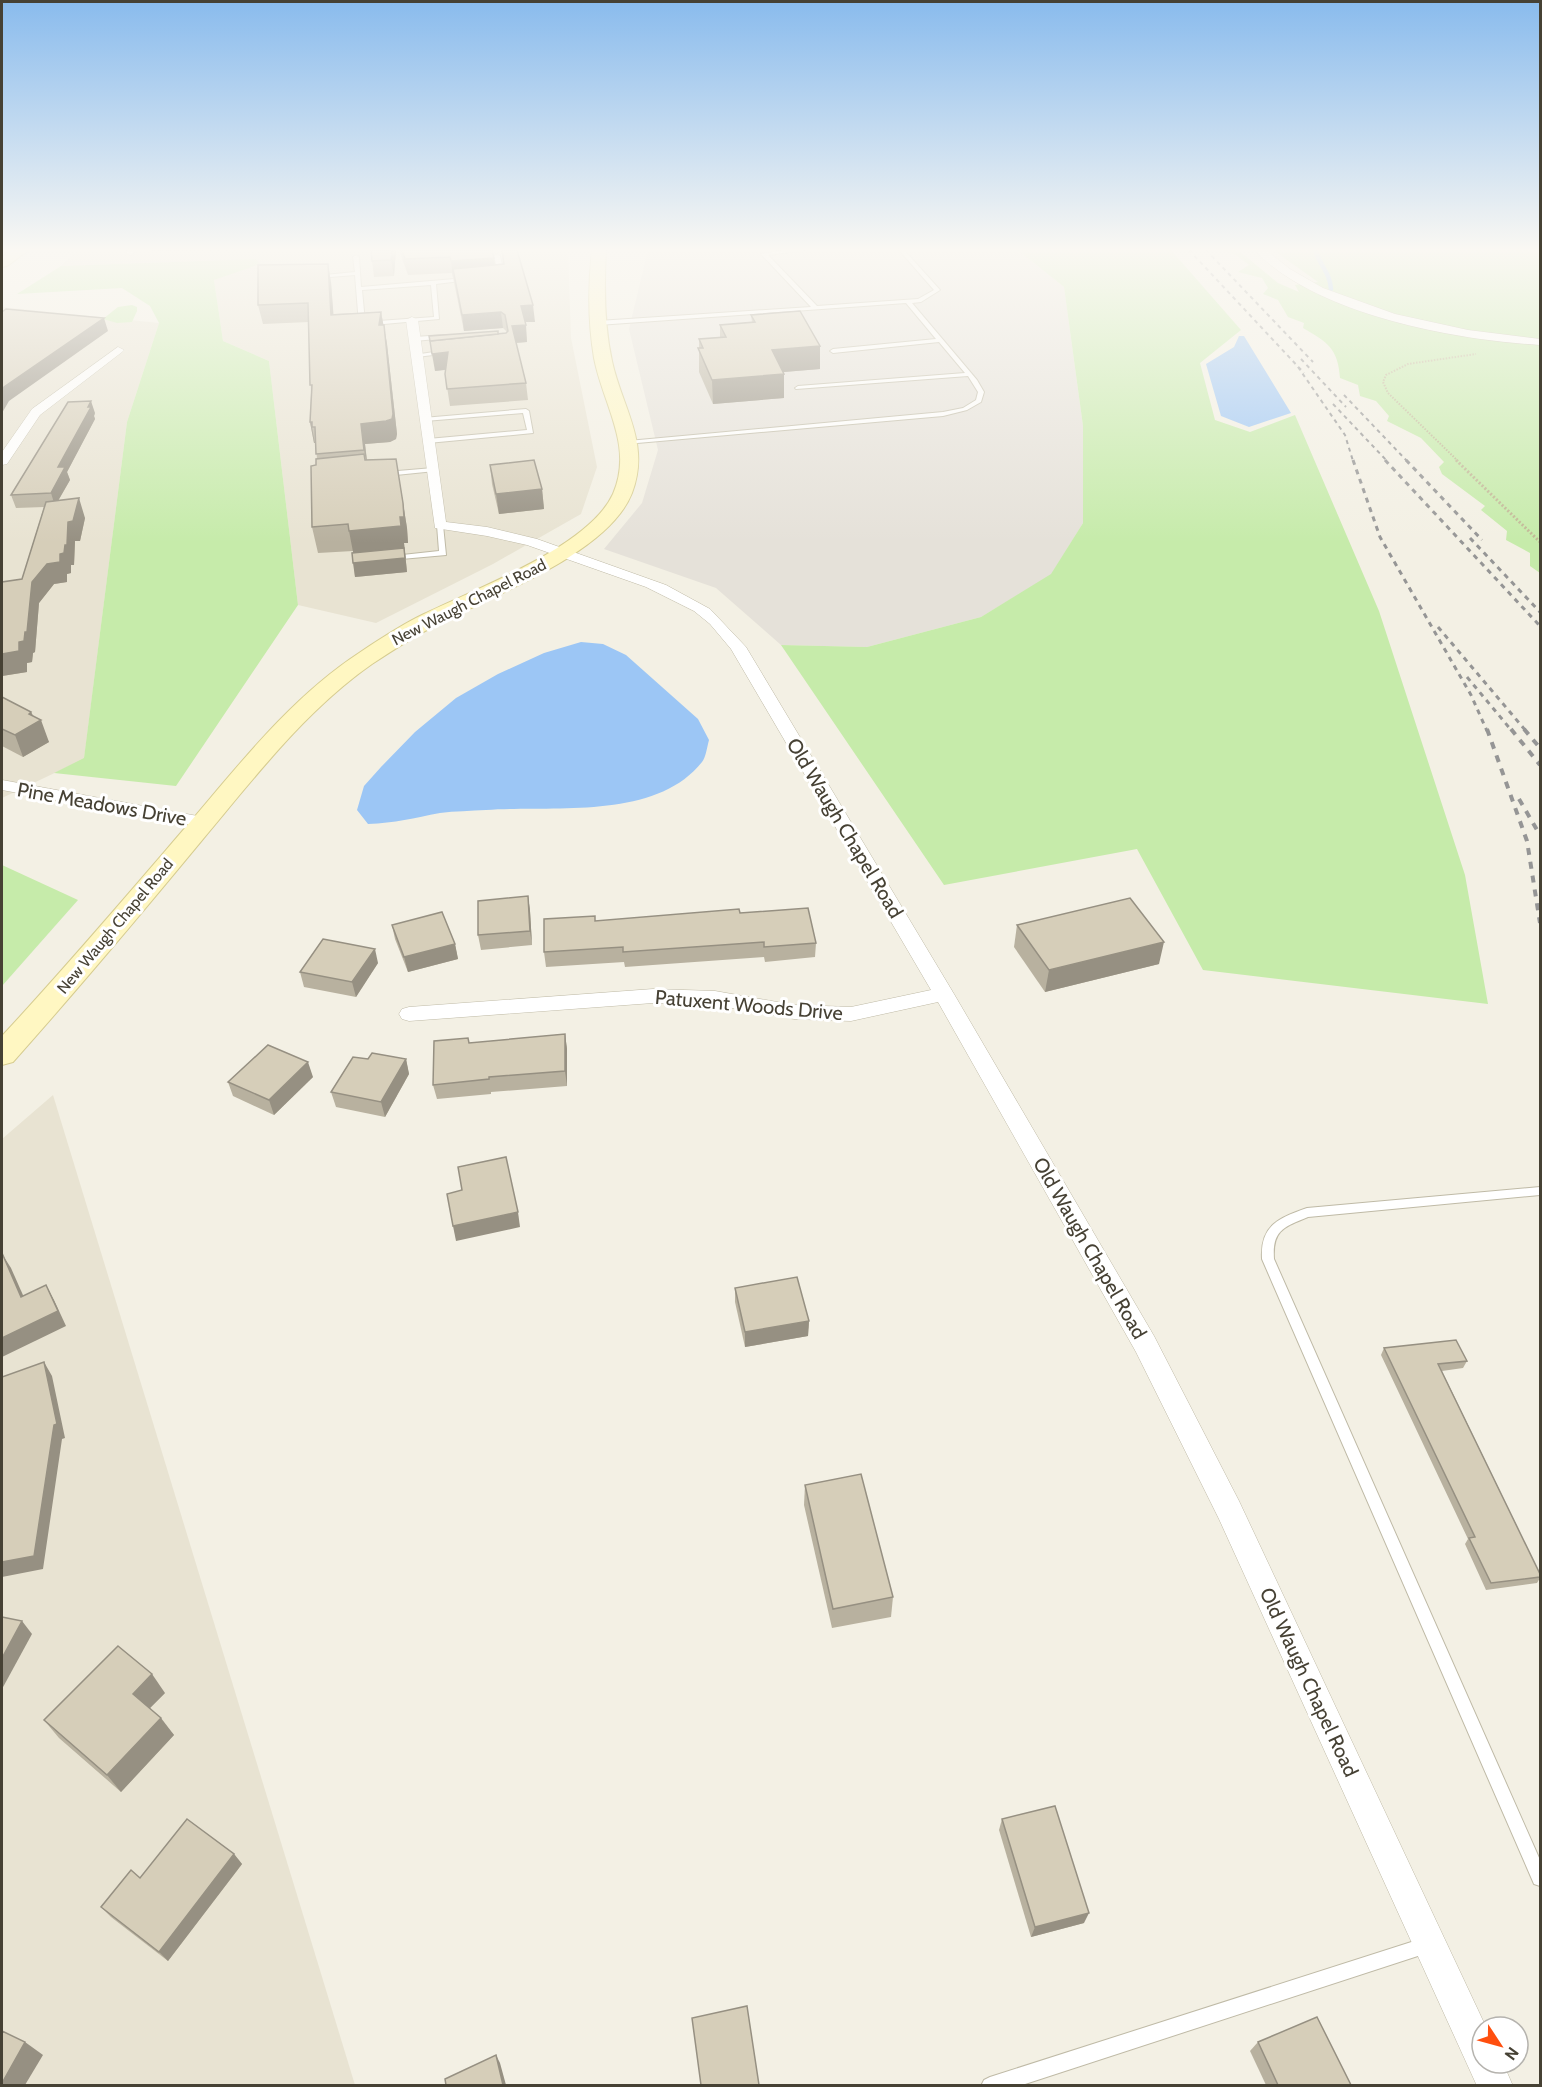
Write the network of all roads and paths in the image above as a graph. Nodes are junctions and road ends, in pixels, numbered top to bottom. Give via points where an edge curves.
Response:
1 (416, 347) edge
2 (602, 347) edge
3 (868, 347) edge
4 (946, 347) edge
5 (1498, 347) edge
6 (118, 350) dead end
7 (833, 351) dead end
8 (450, 352) edge
9 (417, 355) junction
10 (969, 374) junction
11 (798, 388) dead end
12 (425, 419) junction
13 (429, 441) junction
14 (628, 443) junction
15 (2, 460) edge
16 (432, 470) junction
17 (375, 475) edge
18 (440, 525) junction
19 (1540, 542) edge
20 (565, 552) junction
21 (386, 558) edge
22 (2, 785) edge
23 (203, 822) junction
24 (944, 994) junction
25 (409, 1014) dead end
26 (2, 1054) edge
27 (1540, 1191) edge
28 (1540, 1878) edge
29 (1430, 1944) junction
30 (1470, 2030) edge
31 (990, 2085) edge

1 - 9 street
2 - 14 street, New Waugh Chapel Road
3 - 7 lane
4 - 10 lane
5 - 19 path via 1408,364 1386,375 1383,382 1388,393
6 - 15 street via 36,412
8 - 9 lane
9 - 12 street
10 - 11 lane
10 - 14 lane via 981,392 979,401 943,414
12 - 13 street
12 - 13 lane via 526,411 531,432
13 - 16 street
14 - 20 street, New Waugh Chapel Road via 630,469 622,493 602,521
16 - 17 lane
16 - 18 street
18 - 20 street, Old Waugh Chapel Road via 504,534
18 - 21 lane via 443,553
20 - 23 street, New Waugh Chapel Road via 427,621 342,675 280,732
20 - 24 street, Old Waugh Chapel Road via 673,593 721,626 738,647
22 - 23 street, Pine Meadows Drive
23 - 26 street, New Waugh Chapel Road via 72,978
24 - 25 street, Patuxent Woods Drive via 851,1014 794,1012 715,998 653,996
24 - 29 street, Old Waugh Chapel Road via 1145,1344 1229,1510
27 - 28 lane via 1307,1213 1283,1223 1270,1234 1266,1244 1273,1270
29 - 30 street, Old Waugh Chapel Road
29 - 31 lane

